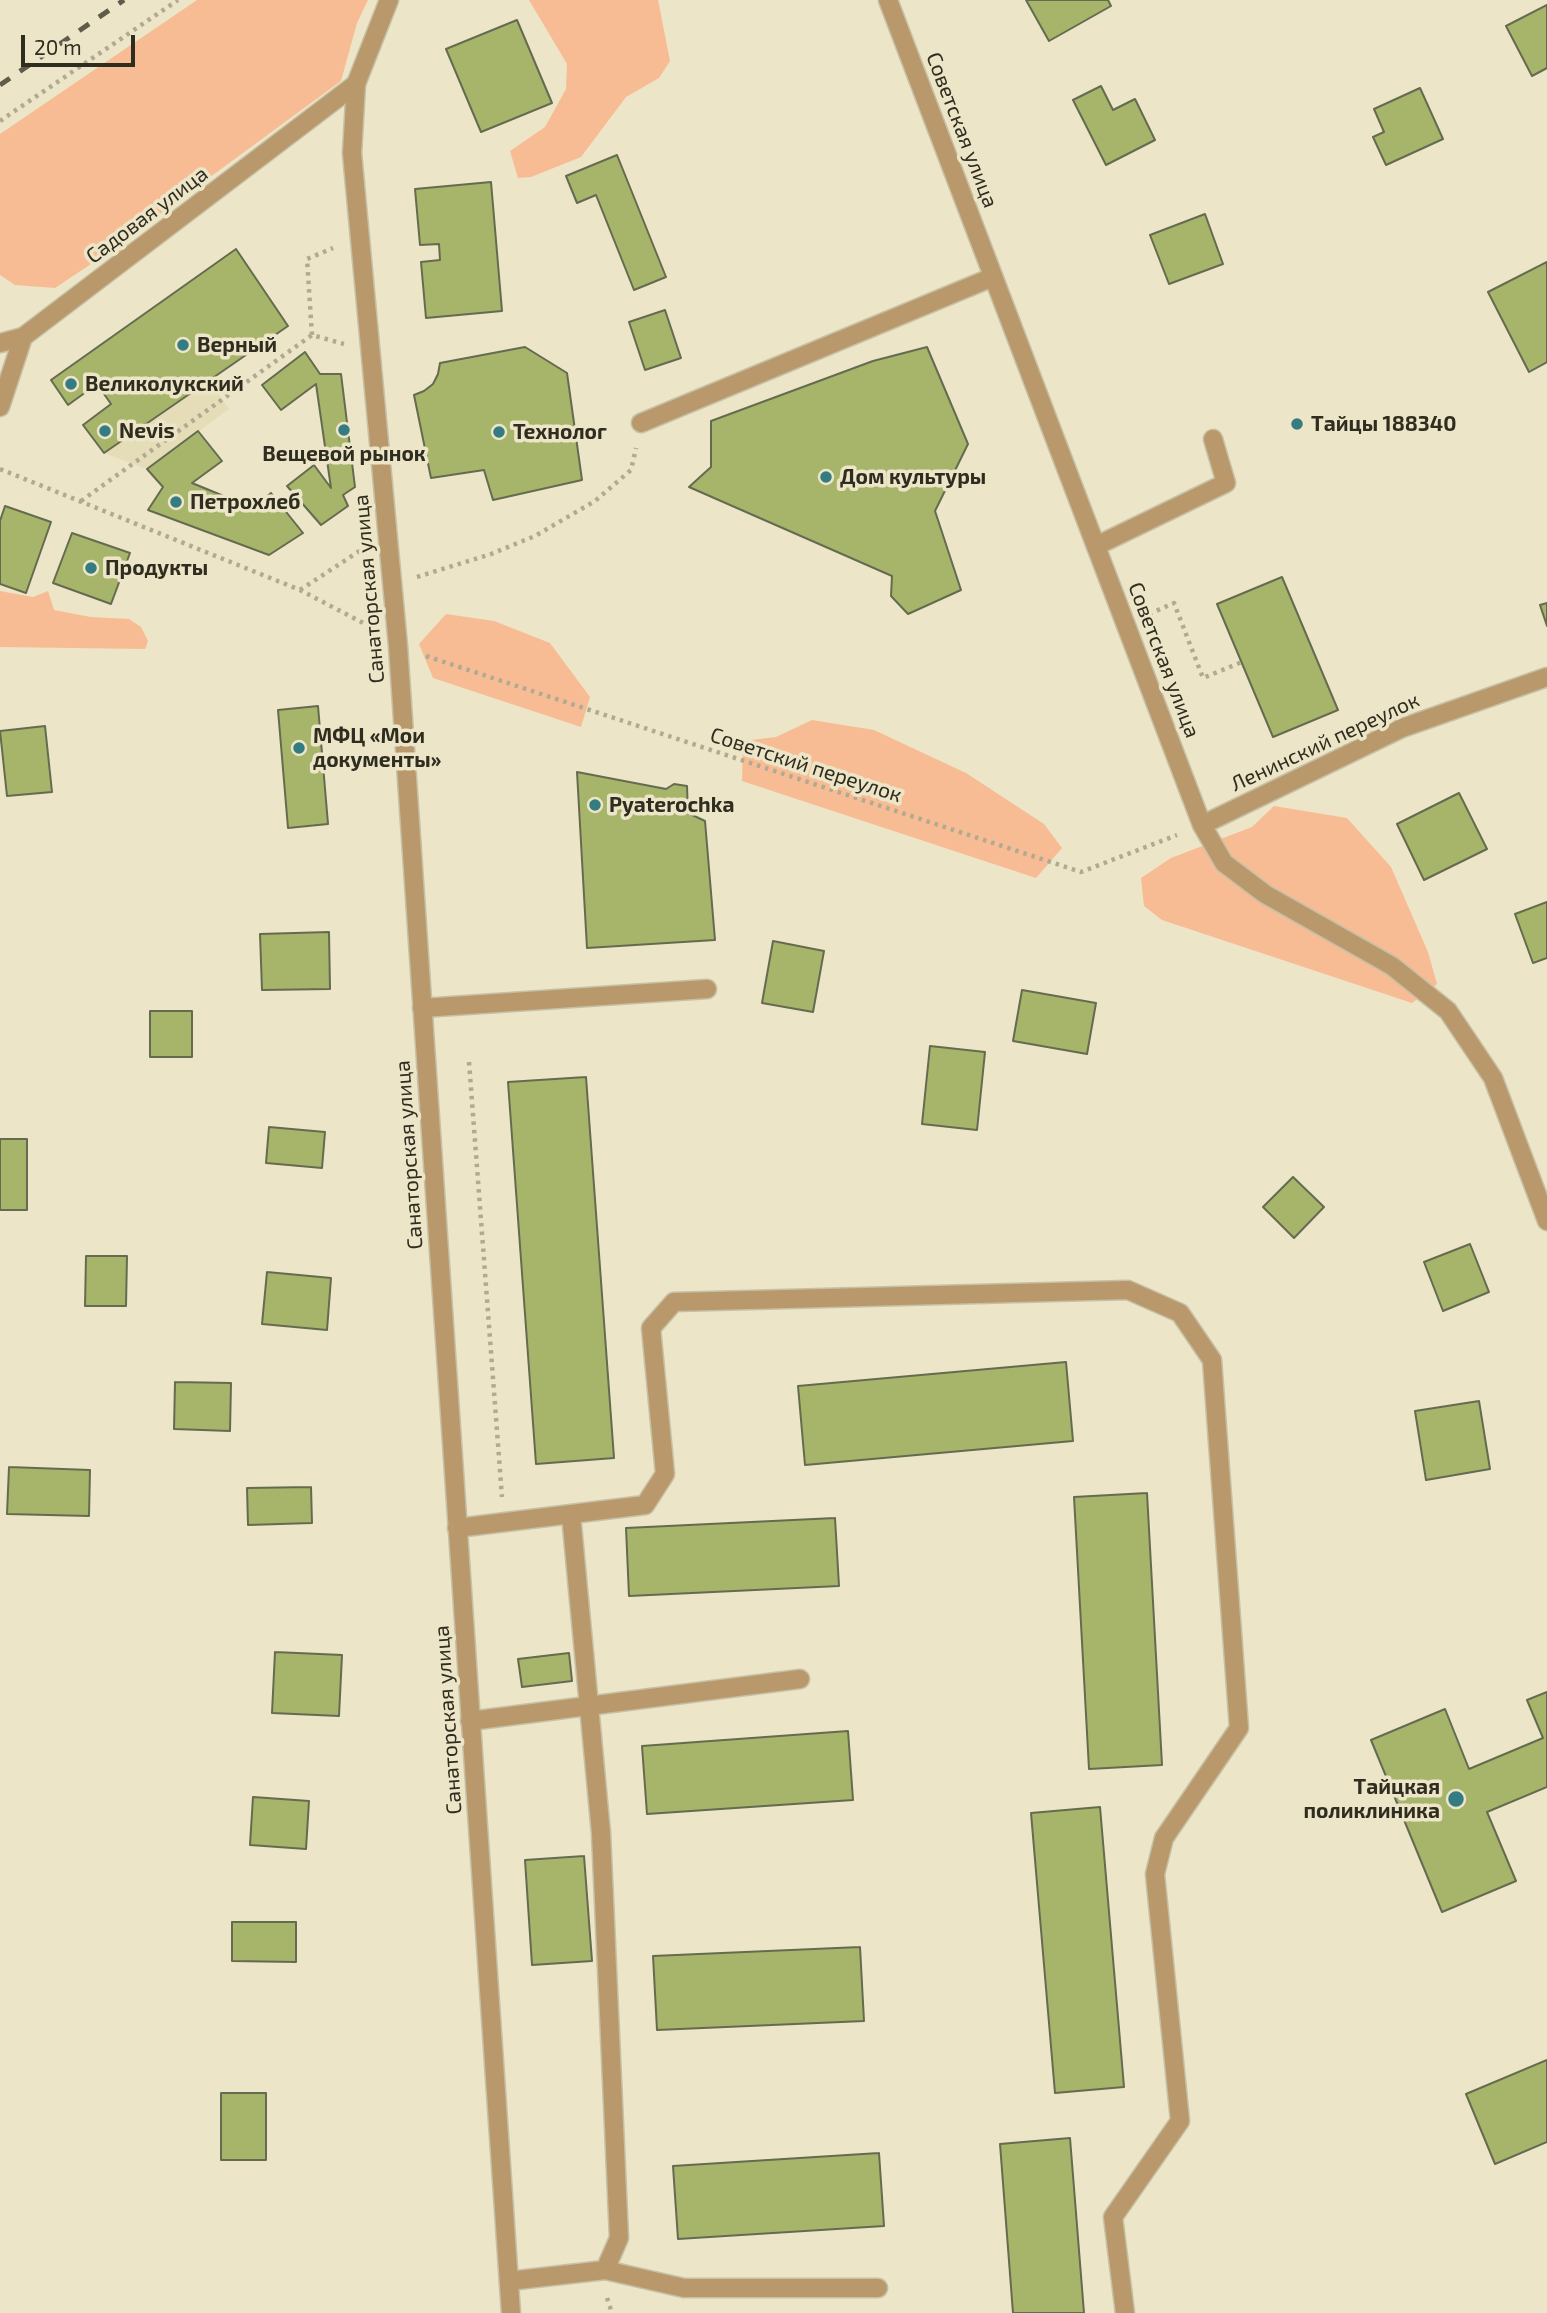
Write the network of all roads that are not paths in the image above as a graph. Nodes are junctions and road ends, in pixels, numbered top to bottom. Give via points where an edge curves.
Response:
1 (389, 0) edge
2 (888, 0) edge
3 (356, 84) junction
4 (993, 277) junction
5 (23, 337) junction
6 (0, 343) edge
7 (0, 407) edge
8 (642, 422) road end
9 (1213, 439) dead end
10 (1096, 546) junction
11 (1547, 677) edge
12 (1202, 825) junction
13 (708, 989) dead end
14 (422, 1007) junction
15 (1547, 1222) edge
16 (571, 1515) junction
17 (457, 1528) junction
18 (800, 1679) dead end
19 (589, 1706) junction
20 (470, 1721) junction
21 (606, 2270) junction
22 (509, 2281) junction
23 (878, 2288) dead end
24 (511, 2313) edge
25 (1125, 2313) edge

1 - 3 street, Санаторская улица
2 - 4 street, Советская улица
3 - 5 street, Садовая улица
3 - 14 street, Санаторская улица via 352,153 393,584
4 - 8 street
4 - 10 street, Советская улица
5 - 6 street
5 - 7 street
9 - 10 street via 1226,483
10 - 12 street, Советская улица
11 - 12 street, Ленинский переулок via 1402,728
12 - 15 street, Советская улица via 1224,863 1265,894 1392,966 1448,1011 1493,1079
13 - 14 street
14 - 17 street, Санаторская улица
16 - 17 street
16 - 19 street
16 - 25 street via 645,1505 664,1474 651,1328 674,1302 1128,1290 1180,1313 1212,1360 1239,1728 1164,1838 1155,1874 1180,2121 1113,2217
17 - 20 street, Санаторская улица
18 - 19 street
19 - 20 street
19 - 21 street via 601,1833 619,2210 619,2238
20 - 22 street, Санаторская улица
21 - 22 street
21 - 23 street via 684,2288
22 - 24 street, Санаторская улица

